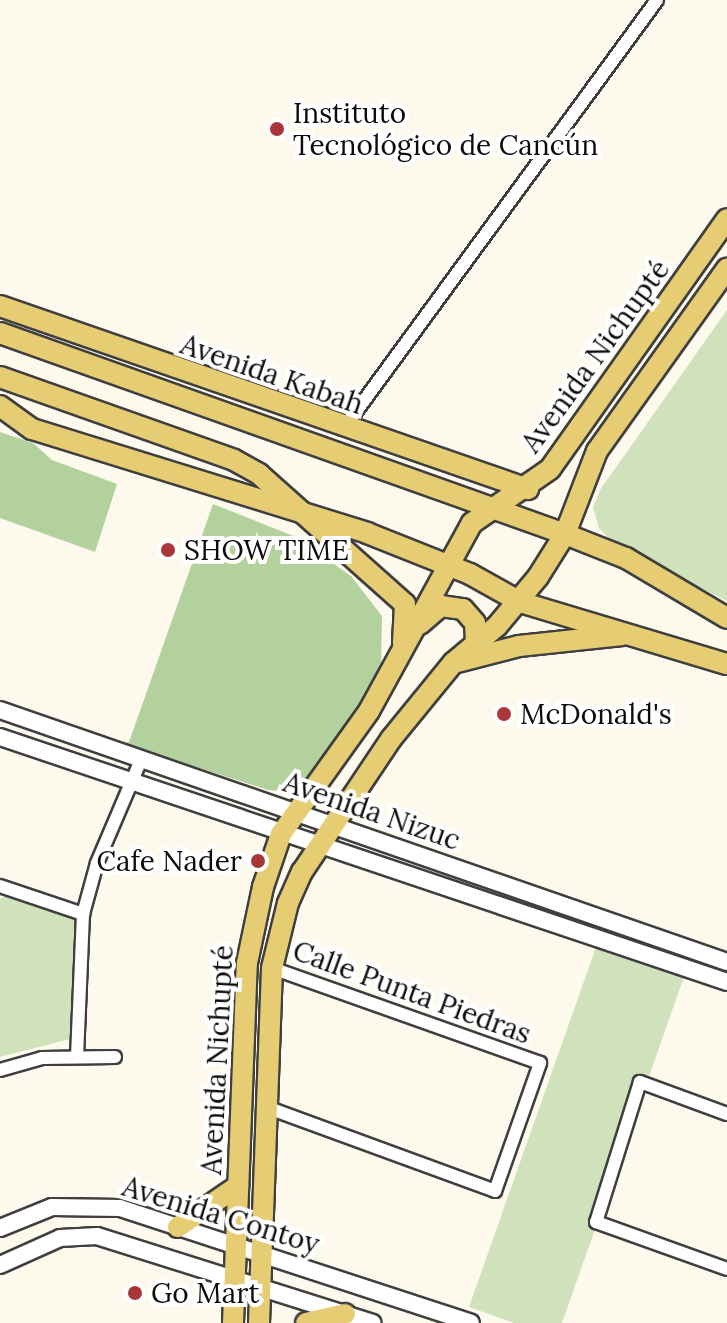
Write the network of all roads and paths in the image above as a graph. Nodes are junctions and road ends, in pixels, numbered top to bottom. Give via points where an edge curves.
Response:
1 (657, 0) edge
2 (727, 219) edge
3 (727, 269) edge
4 (0, 306) edge
5 (0, 333) edge
6 (0, 377) edge
7 (4, 407) edge
8 (313, 417) junction
9 (344, 428) junction
10 (576, 438) junction
11 (597, 451) junction
12 (360, 458) junction
13 (528, 489) junction
14 (491, 506) junction
15 (302, 517) junction
16 (565, 534) junction
17 (448, 565) junction
18 (520, 602) junction
19 (727, 618) edge
20 (415, 629) junction
21 (624, 634) junction
22 (476, 642) junction
23 (401, 659) junction
24 (453, 663) junction
25 (727, 664) edge
26 (1, 715) edge
27 (0, 737) edge
28 (141, 760) junction
29 (131, 781) junction
30 (298, 810) junction
31 (333, 822) junction
32 (281, 834) junction
33 (317, 846) junction
34 (0, 886) edge
35 (83, 914) junction
36 (727, 962) edge
37 (272, 968) junction
38 (727, 982) edge
39 (242, 1037) junction
40 (269, 1039) junction
41 (77, 1057) junction
42 (115, 1057) dead end
43 (0, 1070) edge
44 (266, 1107) junction
45 (727, 1114) edge
46 (238, 1186) junction
47 (178, 1227) junction
48 (0, 1228) edge
49 (235, 1245) junction
50 (260, 1252) junction
51 (0, 1265) edge
52 (727, 1269) edge
53 (235, 1278) junction
54 (259, 1285) junction
55 (345, 1314) junction
56 (233, 1323) edge
57 (259, 1323) edge
58 (306, 1323) edge
59 (373, 1323) edge
60 (471, 1323) edge

1 - 9 street
2 - 10 main road, Avenida Nichupté
3 - 11 main road, Avenida Nichupté
4 - 8 main road, Avenida Kabah
5 - 12 main road, Avenida Kabah
6 - 15 main road via 234,460 259,474
7 - 15 main road via 32,429
8 - 9 main road, Avenida Kabah
8 - 12 main road
9 - 13 main road, Avenida Kabah
10 - 11 main road
10 - 13 main road, Avenida Nichupté
11 - 16 main road, Avenida Nichupté
12 - 14 main road, Avenida Kabah
13 - 14 main road, Avenida Nichupté
14 - 16 main road, Avenida Kabah
14 - 17 main road, Avenida Nichupté via 472,523
15 - 17 main road via 367,533
15 - 23 main road via 372,570 405,604
16 - 18 main road, Avenida Nichupté
16 - 19 main road via 626,558
17 - 18 main road
17 - 20 main road, Avenida Nichupté
18 - 21 main road
18 - 22 main road, Avenida Nichupté
20 - 22 main road via 441,606 452,606 470,614
20 - 23 main road, Avenida Nichupté
21 - 24 main road via 519,646
21 - 25 main road
22 - 24 main road, Avenida Nichupté
23 - 30 main road, Avenida Nichupté
24 - 31 main road, Avenida Nichupté
26 - 28 street, Avenida Nizuc
27 - 29 street, Avenida Nizuc
28 - 29 street
28 - 30 street, Avenida Nizuc
29 - 32 street, Avenida Nizuc
29 - 35 street via 97,863
30 - 31 street, Avenida Nizuc
30 - 32 main road, Avenida Nichupté
31 - 33 main road, Avenida Nichupté
31 - 36 street, Avenida Nizuc
32 - 33 street, Avenida Nizuc
32 - 39 main road, Avenida Nichupté via 251,938
33 - 37 main road, Avenida Nichupté via 288,903
33 - 38 street, Avenida Nizuc
34 - 35 street
35 - 41 street
37 - 40 main road, Avenida Nichupté
37 - 44 street, Calle Punta Piedras via 540,1063 495,1191
39 - 40 main road
39 - 46 main road, Avenida Nichupté
40 - 44 main road, Avenida Nichupté
41 - 42 street
41 - 43 street via 42,1058
44 - 50 main road, Avenida Nichupté
45 - 52 street via 640,1082 596,1222
46 - 47 main road
46 - 49 main road, Avenida Nichupté
47 - 48 street, Avenida Contoy via 120,1208 88,1204 52,1207
47 - 49 street, Avenida Contoy
49 - 50 street, Avenida Contoy
49 - 53 main road, Avenida Nichupté
50 - 54 main road, Avenida Nichupté
50 - 60 street, Avenida Contoy
51 - 53 street, Avenida Contoy via 60,1238 97,1236
53 - 54 street, Avenida Contoy
53 - 56 main road, Avenida Nichupté
54 - 55 street, Avenida Contoy
54 - 57 main road, Avenida Nichupté
55 - 58 main road
55 - 59 street, Avenida Contoy

